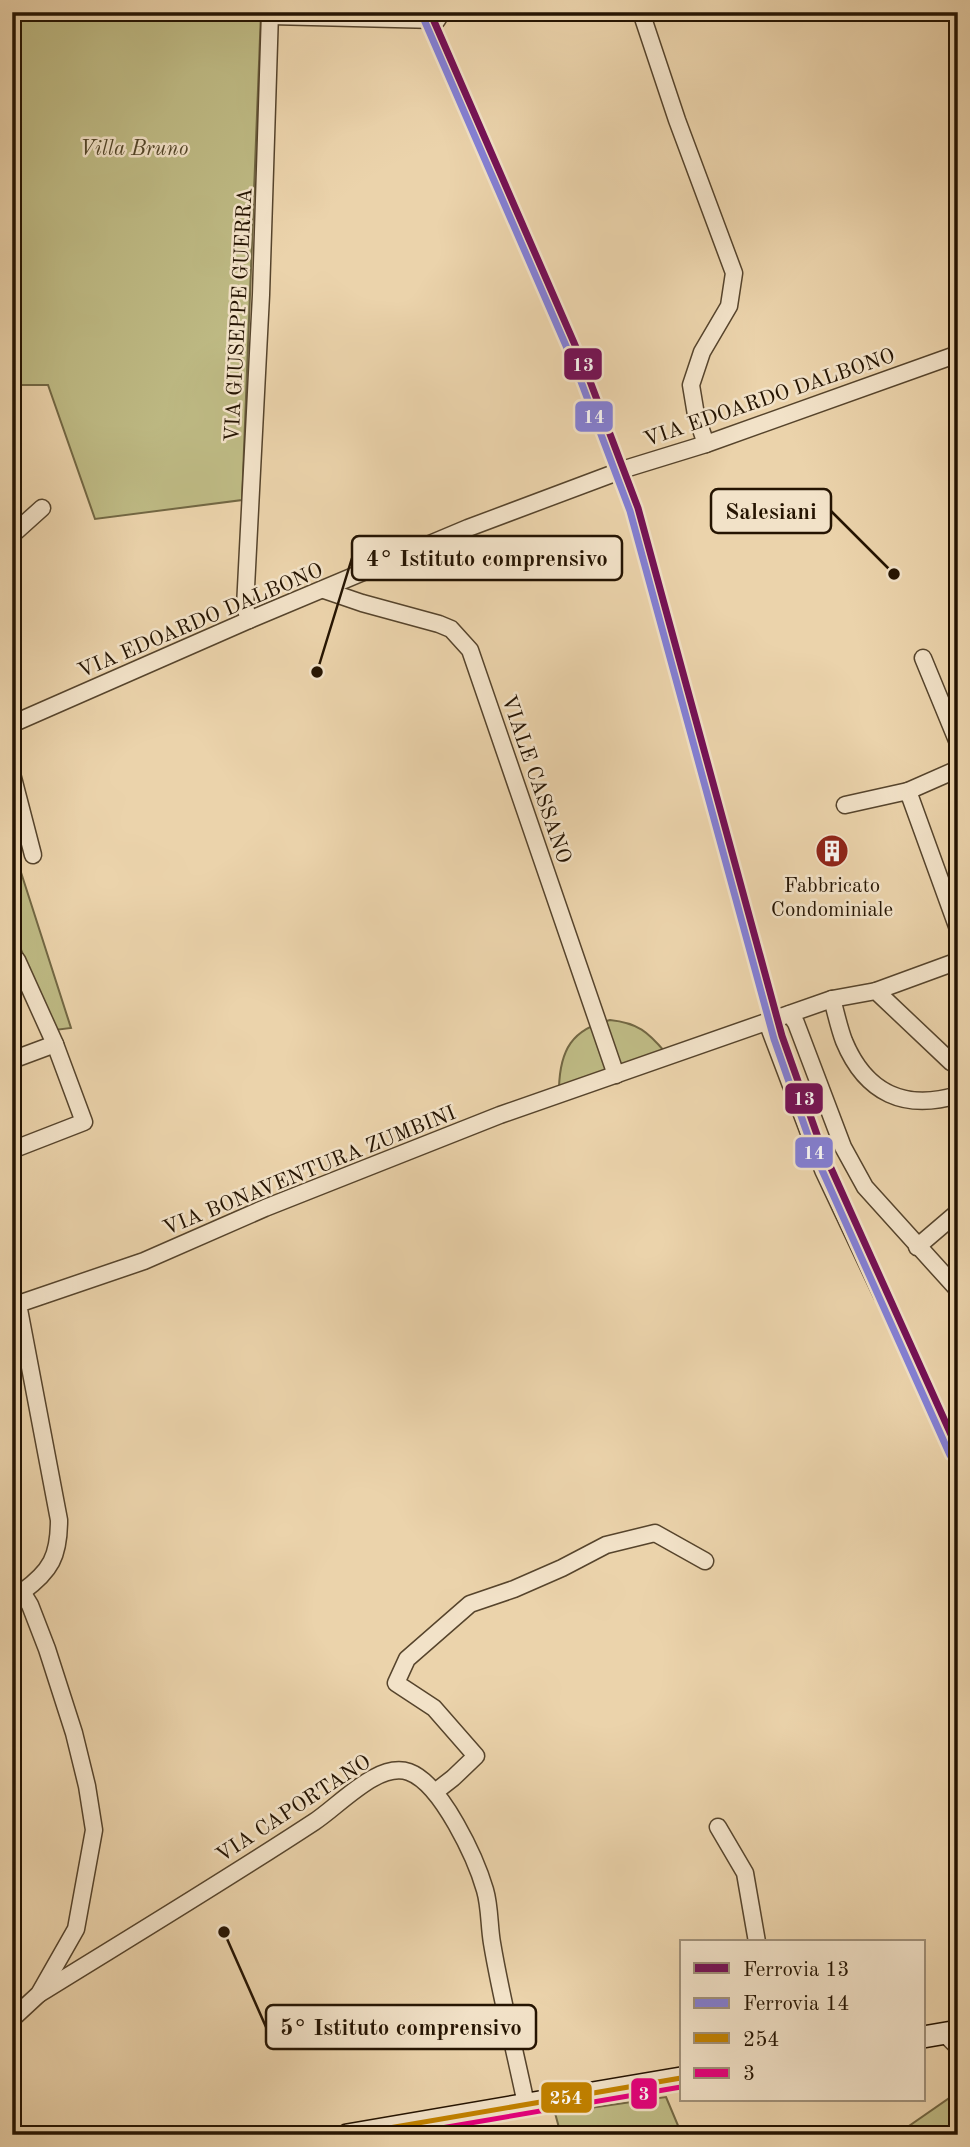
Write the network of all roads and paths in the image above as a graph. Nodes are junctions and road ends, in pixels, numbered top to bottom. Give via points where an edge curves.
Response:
1 (641, 12) edge
2 (270, 14) edge
3 (440, 16) edge
4 (958, 354) edge
5 (706, 444) junction
6 (42, 508) dead end
7 (12, 535) edge
8 (324, 590) junction
9 (249, 620) junction
10 (923, 658) dead end
11 (12, 724) edge
12 (958, 743) edge
13 (958, 769) edge
14 (12, 774) edge
15 (908, 791) junction
16 (845, 805) dead end
17 (33, 855) dead end
18 (952, 897) edge
19 (958, 929) edge
20 (958, 961) edge
21 (12, 962) edge
22 (876, 991) junction
23 (832, 999) junction
24 (790, 1014) junction
25 (767, 1022) junction
26 (55, 1044) junction
27 (12, 1060) edge
28 (958, 1066) edge
29 (616, 1075) junction
30 (958, 1095) edge
31 (12, 1150) edge
32 (958, 1212) edge
33 (917, 1247) junction
34 (958, 1290) edge
35 (882, 1295) dead end
36 (705, 1561) dead end
37 (17, 1591) edge
38 (435, 1792) junction
39 (718, 1826) dead end
40 (757, 1940) edge
41 (39, 1994) junction
42 (12, 2019) edge
43 (925, 2037) edge
44 (953, 2037) edge
45 (680, 2078) edge
46 (526, 2104) junction
47 (347, 2135) edge

1 - 5 street via 734,273 729,306 702,352 691,385
2 - 3 street
2 - 9 street, VIA GIUSEPPE GUERRA via 245,607
4 - 5 street, VIA EDOARDO DALBONO
5 - 8 street, VIA EDOARDO DALBONO via 468,528
6 - 7 street
8 - 9 street, VIA EDOARDO DALBONO
8 - 29 street, VIALE CASSANO via 439,624 451,629 470,650
9 - 11 street, VIA EDOARDO DALBONO
10 - 12 street
13 - 15 street
14 - 17 street
15 - 16 street
15 - 18 street
18 - 19 street
20 - 22 street, VIA BONAVENTURA ZUMBINI
21 - 26 street via 17,960
22 - 23 street, VIA BONAVENTURA ZUMBINI
22 - 28 street
23 - 24 street, VIA BONAVENTURA ZUMBINI
23 - 30 street via 845,1042 878,1088 899,1099 934,1102
24 - 25 street, VIA BONAVENTURA ZUMBINI
24 - 33 street via 849,1157 865,1186
25 - 29 street, VIA BONAVENTURA ZUMBINI
25 - 35 street via 822,1170
26 - 27 street
26 - 31 street via 84,1122
29 - 37 street, VIA BONAVENTURA ZUMBINI via 487,1120 144,1261 18,1304 59,1521 59,1547 41,1579
32 - 33 street
33 - 34 street
36 - 38 street via 655,1532 606,1545 550,1574 470,1604 445,1625 407,1659 396,1683 434,1708 475,1756
37 - 41 street via 30,1605 47,1649 74,1733 94,1830 76,1930
38 - 41 street, VIA CAPORTANO via 410,1772 376,1776 316,1821
38 - 46 street, VIA CAPORTANO via 475,1861 486,1894
39 - 40 street via 745,1873
41 - 42 street
43 - 44 street
45 - 46 street
46 - 47 street

